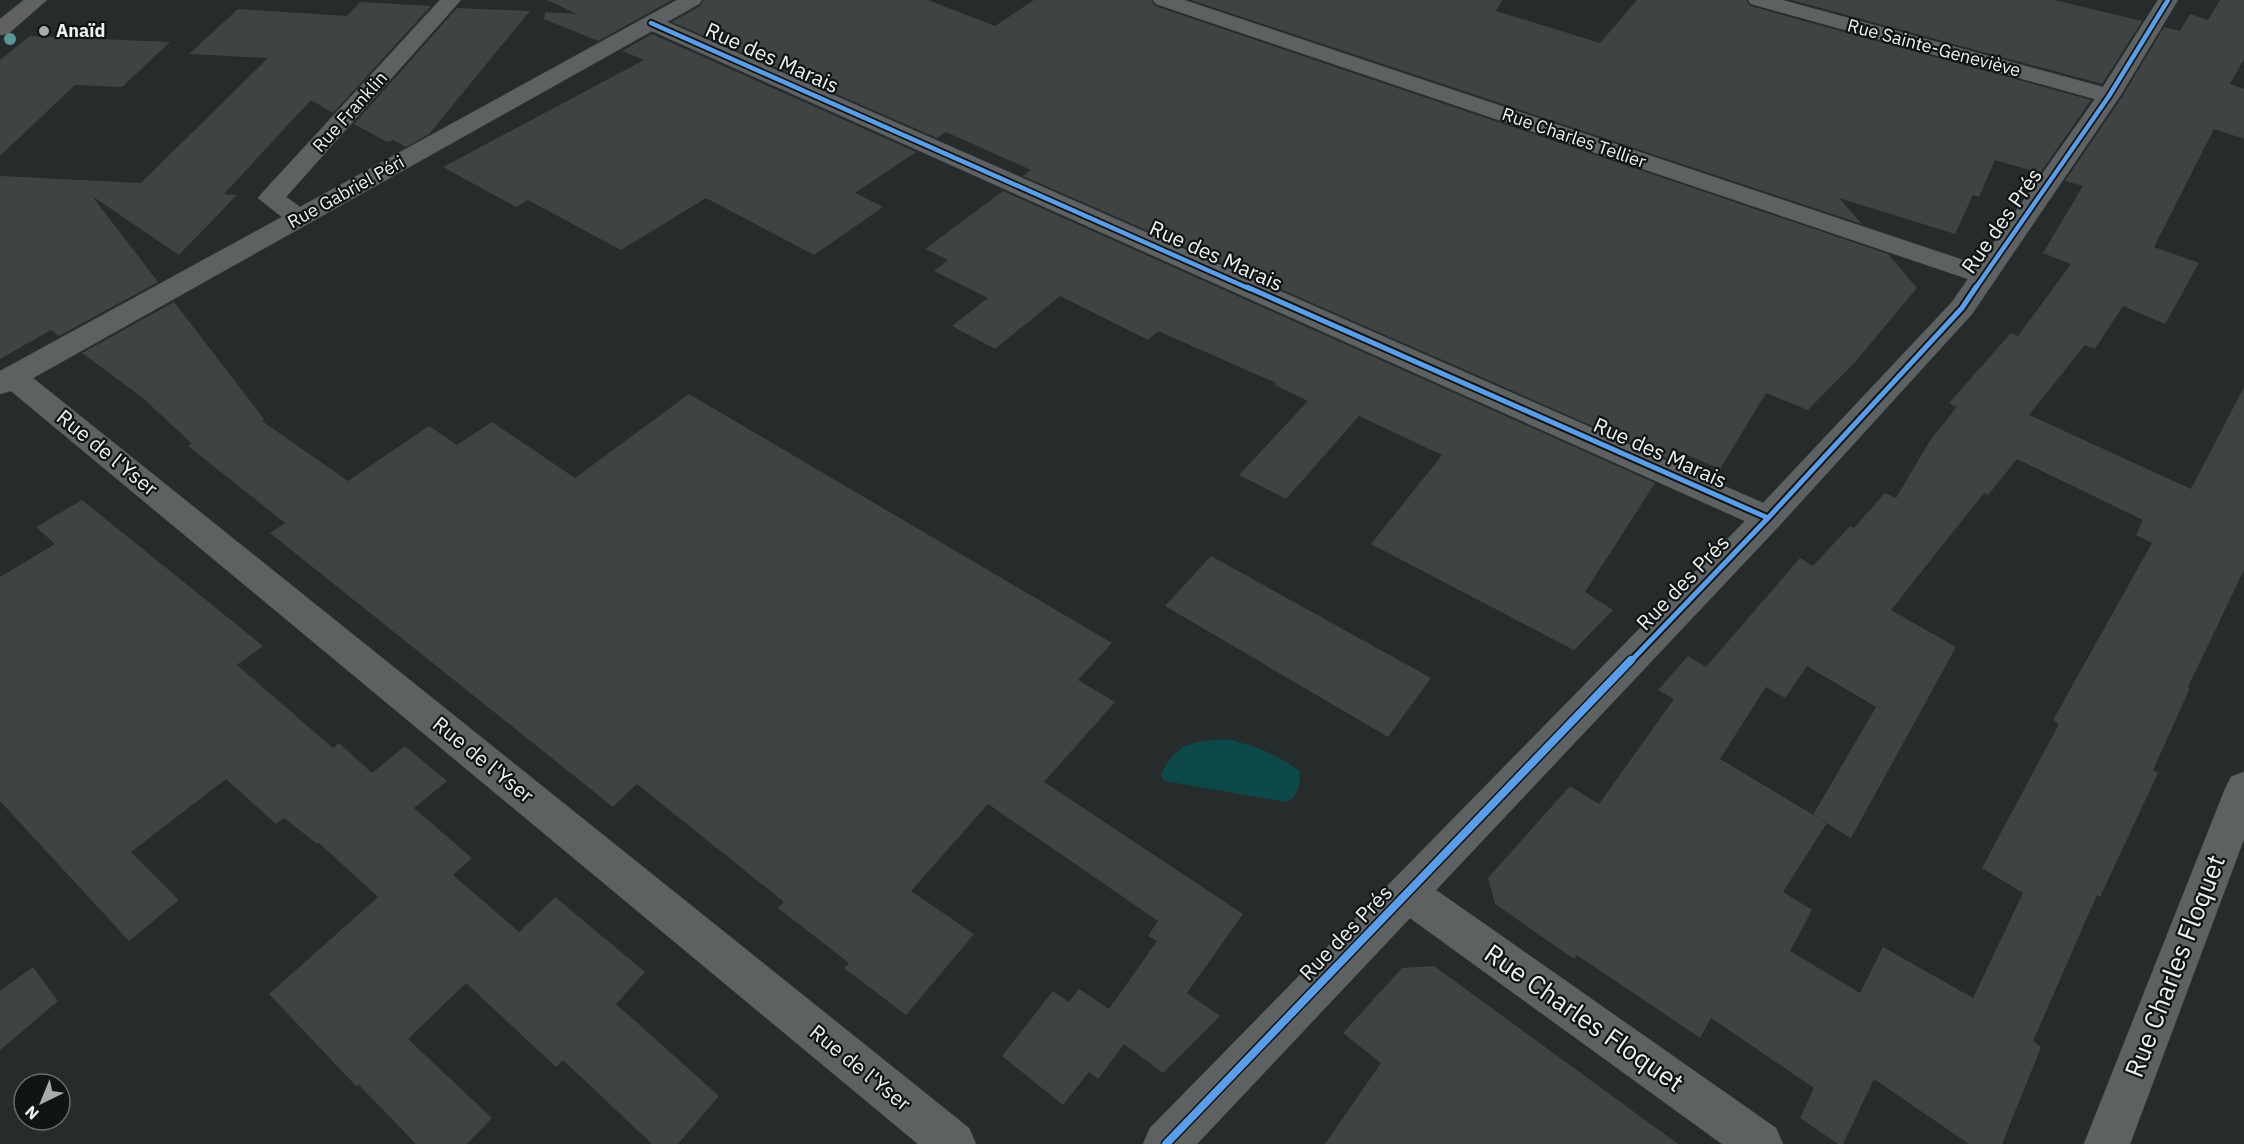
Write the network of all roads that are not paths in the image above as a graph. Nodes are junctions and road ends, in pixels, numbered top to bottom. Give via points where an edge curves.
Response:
1 (37, 0) edge
2 (452, 0) edge
3 (692, 0) edge
4 (1163, 0) edge
5 (1758, 0) edge
6 (2168, 0) edge
7 (651, 23) junction
8 (0, 29) edge
9 (2109, 96) junction
10 (300, 218) junction
11 (1985, 276) junction
12 (7, 381) edge
13 (1768, 518) junction
14 (2244, 789) edge
15 (1407, 893) junction
16 (953, 1144) edge
17 (1166, 1144) edge
18 (1760, 1144) edge
19 (2107, 1144) edge

1 - 8 main road
2 - 10 street, Rue Franklin via 272,198
3 - 7 street, Rue Gabriel Péri
4 - 11 street, Rue Charles Tellier
5 - 9 street, Rue Sainte-Geneviève
6 - 9 street, Rue des Prés
7 - 10 street, Rue Gabriel Péri
7 - 13 street, Rue des Marais
9 - 11 street, Rue des Prés
10 - 12 street, Rue Gabriel Péri
11 - 13 street, Rue des Prés via 1962,308
12 - 16 street, Rue de l'Yser
13 - 15 street, Rue des Prés
14 - 19 street, Rue Charles Floquet
15 - 17 street, Rue des Prés
15 - 18 street, Rue Charles Floquet

